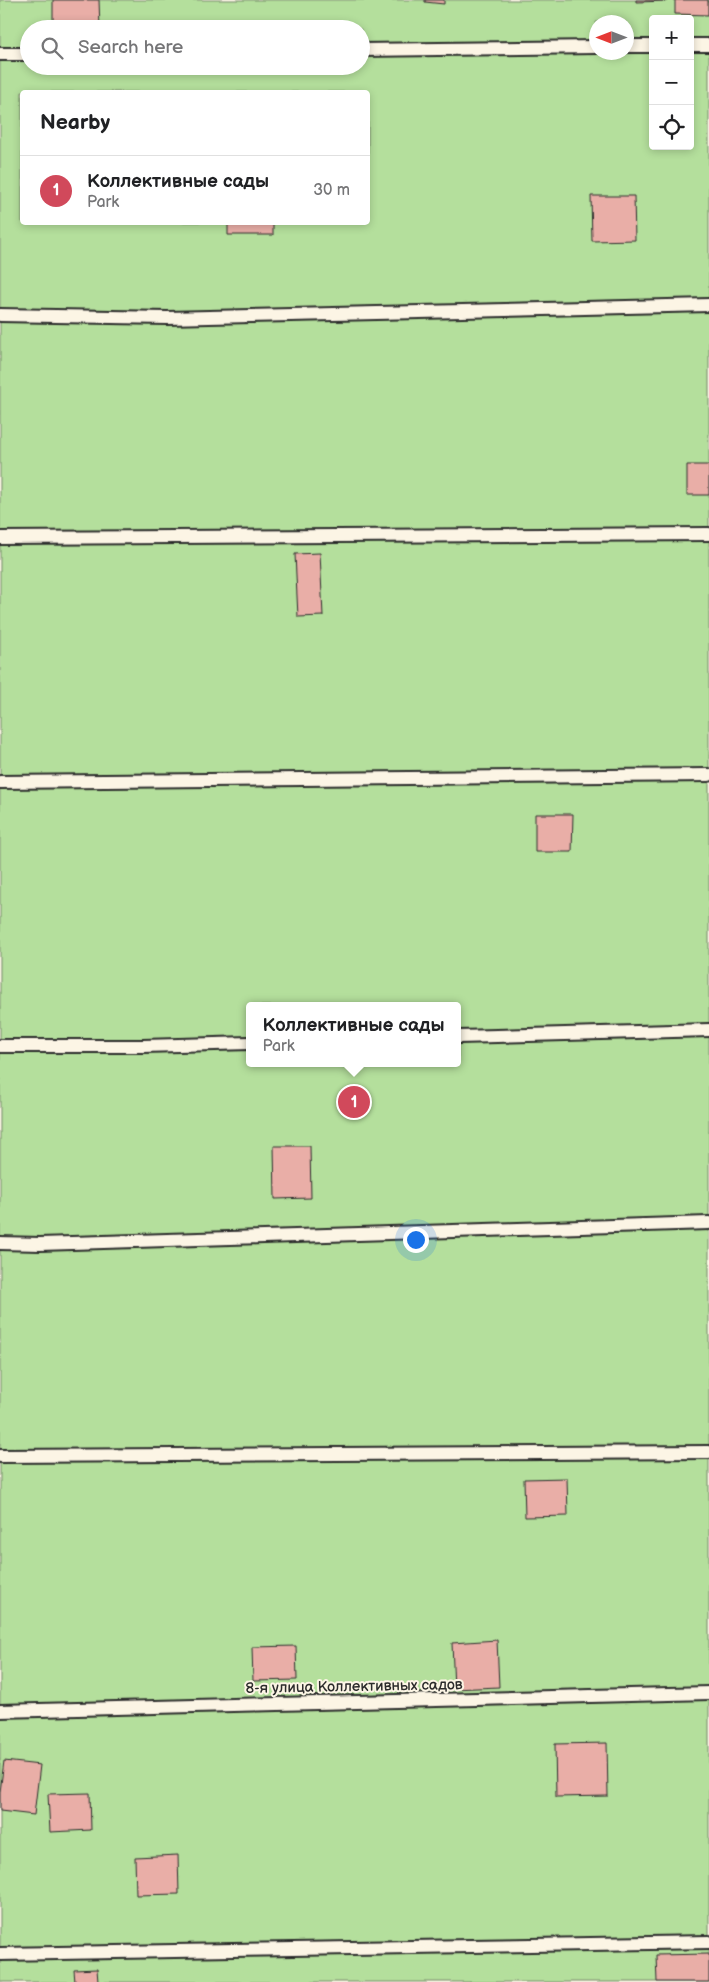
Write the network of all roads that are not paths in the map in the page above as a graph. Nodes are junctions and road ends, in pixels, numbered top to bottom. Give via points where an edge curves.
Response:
1 (694, 45) edge
2 (709, 45) edge
3 (589, 46) edge
4 (634, 46) edge
5 (649, 46) edge
6 (370, 50) edge
7 (0, 54) edge
8 (20, 54) edge
9 (709, 305) edge
10 (0, 315) edge
11 (709, 534) edge
12 (0, 538) edge
13 (709, 774) edge
14 (0, 782) edge
15 (709, 1030) edge
16 (461, 1037) edge
17 (246, 1043) edge
18 (0, 1046) edge
19 (709, 1223) edge
20 (0, 1243) edge
21 (709, 1452) edge
22 (0, 1456) edge
23 (709, 1693) edge
24 (0, 1712) edge
25 (709, 1942) edge
26 (0, 1954) edge

1 - 2 lane
3 - 6 lane
4 - 5 lane
7 - 8 lane
9 - 10 lane via 167,318
11 - 12 lane
13 - 14 lane
15 - 16 lane
17 - 18 lane
19 - 20 lane
21 - 22 lane
23 - 24 lane, 8-я улица Коллективных садов
25 - 26 lane

